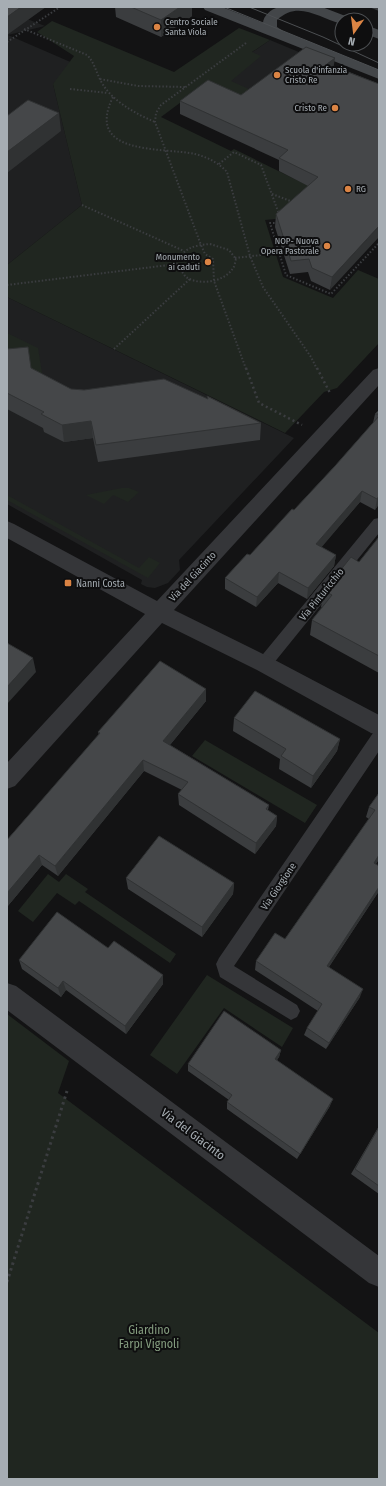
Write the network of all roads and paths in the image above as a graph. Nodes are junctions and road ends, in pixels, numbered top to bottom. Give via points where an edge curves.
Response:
1 (60, 7) edge
2 (210, 7) edge
3 (266, 7) edge
4 (305, 7) edge
5 (290, 8) edge
6 (334, 16) edge
7 (24, 29) junction
8 (280, 36) junction
9 (251, 40) dead end
10 (7, 42) edge
11 (379, 58) edge
12 (341, 60) junction
13 (379, 75) edge
14 (100, 79) junction
15 (186, 87) junction
16 (70, 89) dead end
17 (108, 93) junction
18 (113, 97) junction
19 (155, 122) junction
20 (166, 151) junction
21 (219, 164) junction
22 (272, 194) junction
23 (296, 203) edge
24 (82, 205) dead end
25 (280, 218) edge
26 (282, 222) edge
27 (379, 243) edge
28 (201, 245) junction
29 (184, 251) junction
30 (279, 253) junction
31 (250, 256) junction
32 (234, 258) junction
33 (177, 264) junction
34 (190, 278) junction
35 (214, 281) junction
36 (7, 285) edge
37 (114, 349) dead end
38 (379, 374) edge
39 (332, 397) dead end
40 (305, 426) dead end
41 (379, 523) edge
42 (7, 529) edge
43 (159, 612) junction
44 (264, 664) junction
45 (379, 726) edge
46 (379, 738) edge
47 (7, 779) edge
48 (7, 995) edge
49 (291, 1011) dead end
50 (67, 1091) dead end
51 (379, 1273) edge
52 (7, 1282) edge

1 - 7 path
2 - 8 main road
3 - 5 main road
4 - 6 main road
5 - 8 main road via 274,14 269,22 270,28
7 - 10 path
7 - 14 path via 87,55 91,58
8 - 12 main road
9 - 15 path
11 - 12 main road via 361,63
12 - 13 main road
14 - 15 path via 138,86
14 - 17 path
15 - 19 path via 158,108
16 - 17 path
17 - 18 path
18 - 19 path
18 - 20 path via 105,116 110,132 126,143
19 - 20 path
20 - 21 path via 194,154
20 - 28 path
21 - 22 path via 234,152 261,165
21 - 31 path via 227,172 230,180
22 - 23 path
22 - 25 path
24 - 29 path
26 - 30 path via 270,223
27 - 30 path via 332,294 286,275
28 - 29 path
28 - 32 path via 210,244 222,248
28 - 35 path via 205,254 213,259
29 - 33 path
30 - 31 path
31 - 32 path
31 - 39 path via 263,287 312,356
32 - 35 path via 235,265 231,273
33 - 34 path via 183,275
33 - 36 path
34 - 35 path
34 - 37 path
35 - 40 path via 259,403
38 - 43 street, Via del Giacinto
41 - 44 lane, Via Pinturicchio
42 - 43 street
43 - 44 street
43 - 47 street, Via del Giacinto
44 - 45 street
46 - 49 lane, Via Giorgione via 225,964 226,970
48 - 51 street, Via del Giacinto
50 - 52 path

